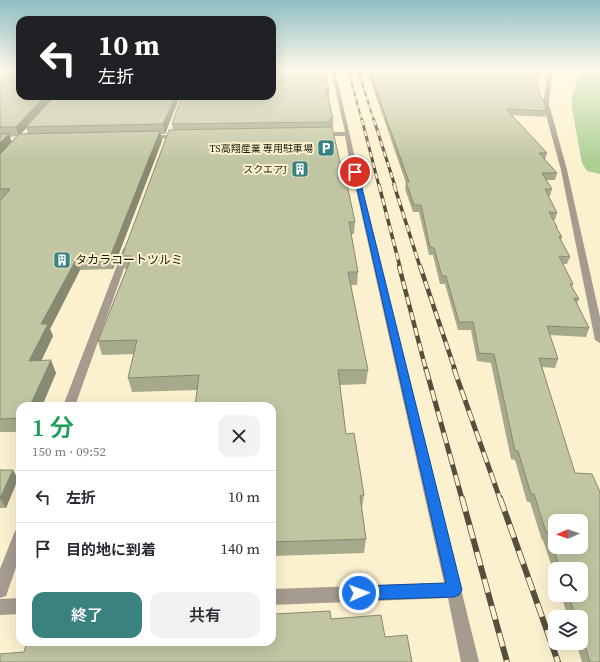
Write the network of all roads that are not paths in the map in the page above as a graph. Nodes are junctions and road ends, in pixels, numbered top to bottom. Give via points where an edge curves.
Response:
1 (341, 101) edge
2 (546, 101) edge
3 (312, 134) edge
4 (348, 134) junction
5 (145, 137) edge
6 (185, 137) edge
7 (130, 242) edge
8 (600, 340) edge
9 (70, 402) edge
10 (16, 547) edge
11 (0, 590) edge
12 (454, 590) junction
13 (276, 596) edge
14 (16, 606) edge
15 (0, 607) edge
16 (470, 662) edge

1 - 4 street
2 - 8 street via 564,170
3 - 4 street
4 - 12 street
5 - 6 street
7 - 9 street
10 - 11 street
12 - 13 street
12 - 16 street
14 - 15 street

